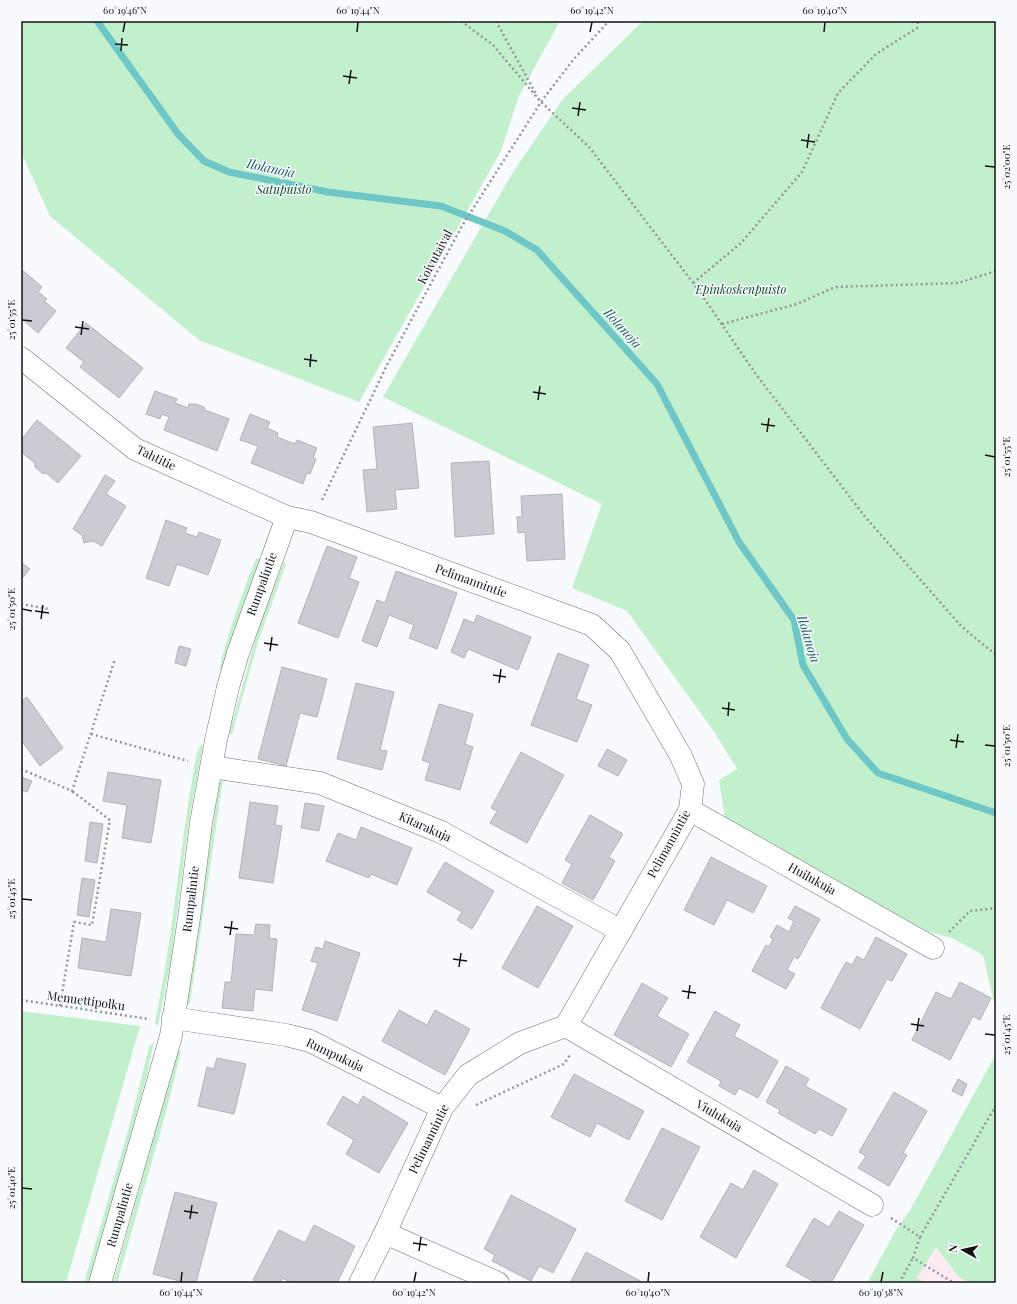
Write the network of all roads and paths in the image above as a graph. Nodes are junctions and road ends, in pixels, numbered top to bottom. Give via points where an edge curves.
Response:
1 (461, 21) edge
2 (496, 21) edge
3 (610, 21) edge
4 (918, 21) edge
5 (540, 102) junction
6 (996, 271) edge
7 (693, 283) junction
8 (722, 324) junction
9 (21, 358) edge
10 (287, 517) junction
11 (311, 522) junction
12 (21, 604) edge
13 (49, 609) dead end
14 (996, 655) edge
15 (116, 659) dead end
16 (91, 734) junction
17 (191, 755) dead end
18 (212, 767) junction
19 (21, 769) edge
20 (72, 791) junction
21 (690, 810) junction
22 (996, 908) edge
23 (621, 931) junction
24 (934, 948) joint
25 (21, 1000) edge
26 (60, 1006) junction
27 (151, 1012) dead end
28 (173, 1018) junction
29 (150, 1019) junction
30 (148, 1026) dead end
31 (574, 1031) junction
32 (996, 1105) edge
33 (474, 1106) dead end
34 (442, 1108) junction
35 (872, 1205) joint
36 (385, 1233) junction
37 (920, 1236) junction
38 (913, 1258) junction
39 (100, 1283) edge
40 (360, 1283) edge
41 (498, 1283) edge
42 (899, 1283) edge
43 (954, 1283) edge

1 - 5 path via 493,45
2 - 5 path
3 - 5 path, Koivutaival via 573,60
4 - 7 path via 917,28 876,54 838,93 802,172 741,243
5 - 7 path via 589,147
5 - 11 path, Koivutaival via 462,226 387,365
6 - 8 path via 958,283 835,287 797,304
7 - 8 path
8 - 14 path via 755,373 866,518 962,627
9 - 10 street, Tahtitie via 135,449
10 - 11 street, Pelimannintie
10 - 18 street, Rumpalintie via 238,653 216,740
11 - 21 street, Pelimannintie via 592,625 620,651 681,756 693,784
12 - 13 path
15 - 16 path
16 - 17 path via 190,761
16 - 20 path
18 - 23 street, Kitarakuja via 320,783 441,832
18 - 28 street, Rumpalintie via 201,823
19 - 20 path
20 - 26 path via 110,820 92,925 74,922
21 - 23 street, Pelimannintie
21 - 24 street, Huilukuja
22 - 24 path via 970,911
23 - 31 street, Pelimannintie
25 - 26 path, Menuettipolku
26 - 29 path, Menuettipolku
27 - 29 path
28 - 34 street, Rumpukuja via 310,1041
28 - 39 street, Rumpalintie
29 - 30 path
31 - 33 path via 564,1064
31 - 34 street, Pelimannintie via 520,1043 468,1075
31 - 35 street, Viulukuja
32 - 37 path
34 - 36 street, Pelimannintie
35 - 37 path
36 - 40 street, Pelimannintie
36 - 41 street
37 - 38 path
38 - 42 path
38 - 43 path

